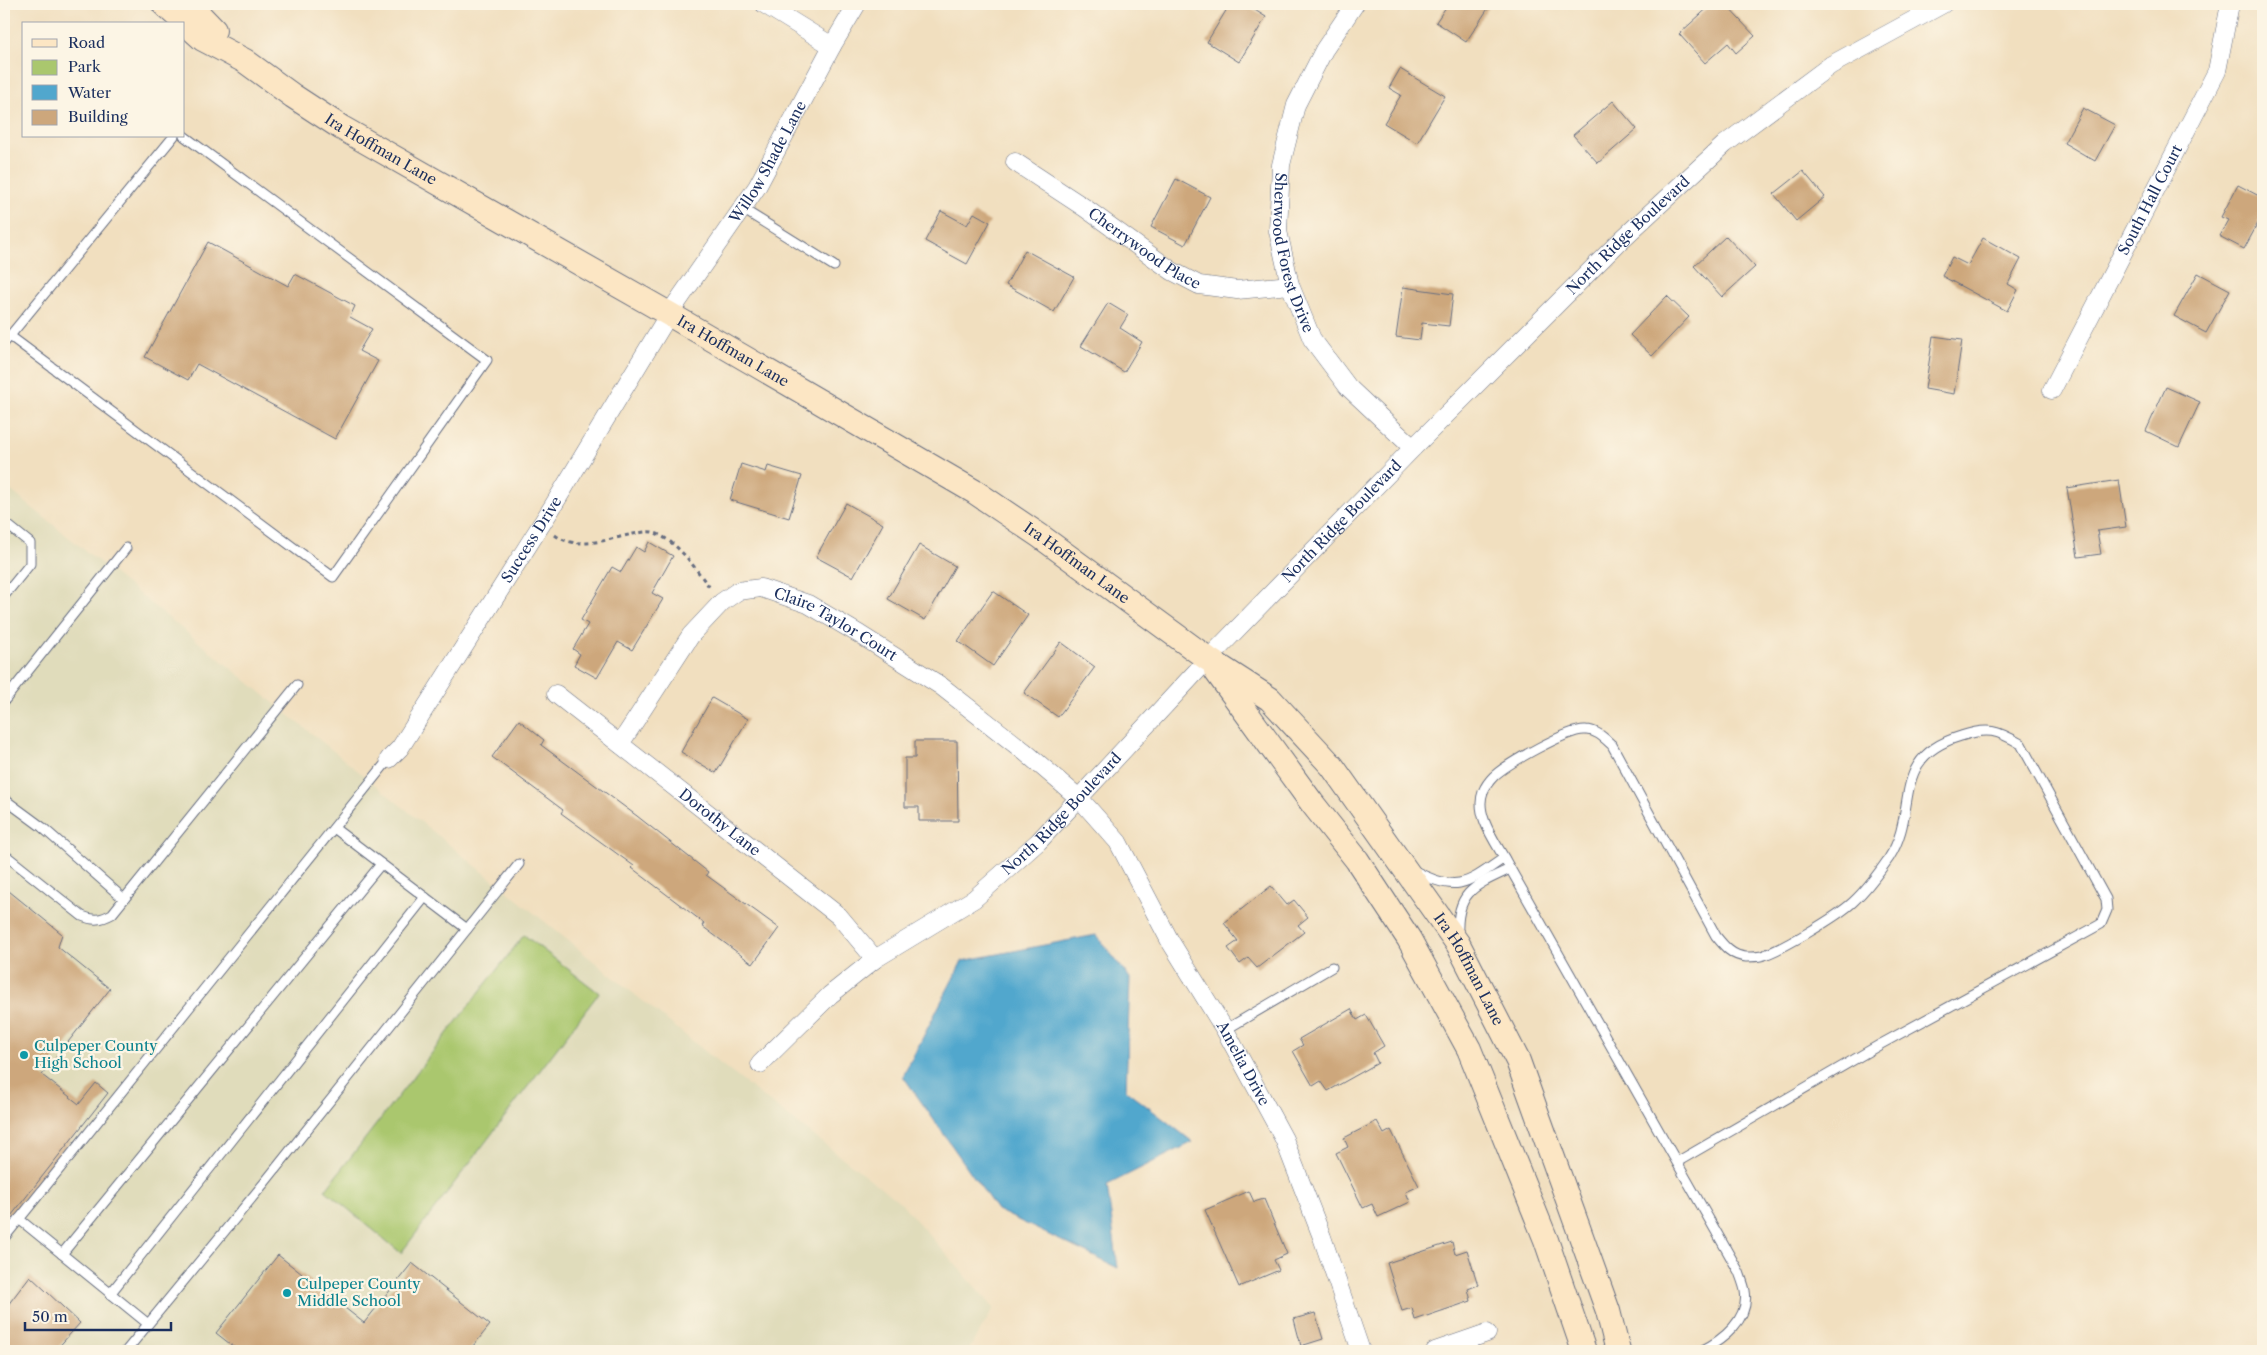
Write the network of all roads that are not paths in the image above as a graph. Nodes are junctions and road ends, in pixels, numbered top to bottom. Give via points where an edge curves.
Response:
1 (164, 4) edge
2 (189, 4) edge
3 (764, 4) edge
4 (857, 4) edge
5 (1355, 4) edge
6 (1943, 4) edge
7 (2230, 4) edge
8 (184, 22) edge
9 (185, 23) edge
10 (832, 46) junction
11 (245, 61) junction
12 (185, 137) edge
13 (172, 138) edge
14 (1016, 162) dead end
15 (741, 208) junction
16 (834, 266) dead end
17 (1290, 285) junction
18 (669, 314) junction
19 (10, 336) junction
20 (4, 343) edge
21 (2052, 390) dead end
22 (1413, 448) junction
23 (4, 522) edge
24 (126, 548) dead end
25 (4, 596) edge
26 (1208, 659) junction
27 (297, 685) dead end
28 (556, 694) dead end
29 (4, 701) edge
30 (620, 744) junction
31 (389, 759) joint
32 (4, 799) edge
33 (1080, 799) junction
34 (334, 828) junction
35 (4, 854) edge
36 (1504, 858) junction
37 (381, 864) junction
38 (519, 864) dead end
39 (1402, 866) junction
40 (1510, 869) junction
41 (425, 897) junction
42 (124, 899) junction
43 (467, 929) junction
44 (1458, 944) junction
45 (876, 959) junction
46 (1332, 967) dead end
47 (1225, 1030) junction
48 (760, 1064) dead end
49 (1677, 1162) junction
50 (19, 1220) junction
51 (4, 1238) edge
52 (62, 1254) junction
53 (110, 1294) junction
54 (147, 1324) junction
55 (1487, 1333) dead end
56 (126, 1351) edge
57 (1361, 1351) edge
58 (1435, 1351) edge
59 (1584, 1351) edge
60 (1618, 1351) edge
61 (1701, 1351) edge

1 - 8 main road, Ira Hoffman Lane
2 - 11 main road, Ira Hoffman Lane
3 - 10 street
4 - 10 street, Willow Shade Lane
5 - 17 street, Sherwood Forest Drive via 1324,50 1296,106 1281,165 1278,231
6 - 22 street, North Ridge Boulevard via 1831,65 1725,144 1619,242
7 - 21 street, South Hall Court via 2217,71
9 - 11 main road, Ira Hoffman Lane via 203,39
10 - 15 street, Willow Shade Lane via 757,187
11 - 18 main road, Ira Hoffman Lane via 342,128
12 - 19 lane via 487,360 333,578
13 - 19 lane
14 - 17 street, Cherrywood Place via 1172,271 1199,285 1237,290
15 - 16 lane
15 - 18 street, Willow Shade Lane
17 - 22 street, Sherwood Forest Drive via 1312,339 1348,387
18 - 26 main road, Ira Hoffman Lane via 975,492
18 - 31 street, Success Drive via 400,748
19 - 20 lane
22 - 26 street, North Ridge Boulevard
23 - 25 lane via 30,543 30,564
24 - 29 lane
26 - 33 street, North Ridge Boulevard
26 - 39 main road, Ira Hoffman Lane via 1270,699 1332,766
26 - 59 main road, Ira Hoffman Lane via 1357,860 1409,939 1469,1050 1546,1240
27 - 42 lane
28 - 30 street, Dorothy Lane
30 - 33 street, Claire Taylor Court via 692,635 722,602 738,591 761,588 808,604 941,686
30 - 45 street, Dorothy Lane via 839,916
31 - 34 lane
32 - 42 lane via 42,827
33 - 45 street, North Ridge Boulevard via 1039,842 974,900
33 - 47 street, Amelia Drive via 1118,842 1170,941
34 - 37 lane
34 - 50 lane
35 - 42 lane via 82,916 92,920 112,914
36 - 39 lane via 1477,876 1447,885
36 - 40 lane
36 - 49 lane via 1484,820 1481,807 1483,793 1493,777 1569,733 1586,730 1599,734 1612,745 1716,936 1727,950 1744,957 1761,957 1792,942 1852,904 1875,878 1890,856 1902,828 1912,775 1927,752 1953,738 1980,730 2000,732 2021,744 2033,763 2106,899 2107,910 2101,924 1881,1044
37 - 41 lane
37 - 52 lane
38 - 43 lane
39 - 44 main road, Ira Hoffman Lane
40 - 44 lane via 1465,896 1457,923
40 - 49 lane
41 - 43 lane
41 - 53 lane
43 - 54 lane
44 - 60 main road, Ira Hoffman Lane via 1518,1061 1608,1311
45 - 48 street, North Ridge Boulevard via 830,995
46 - 47 lane
47 - 57 street, Amelia Drive via 1284,1139
49 - 61 lane via 1739,1272 1746,1292 1735,1326 1715,1344
50 - 51 lane
50 - 52 lane
52 - 53 lane
53 - 54 lane
54 - 56 lane
55 - 58 street

